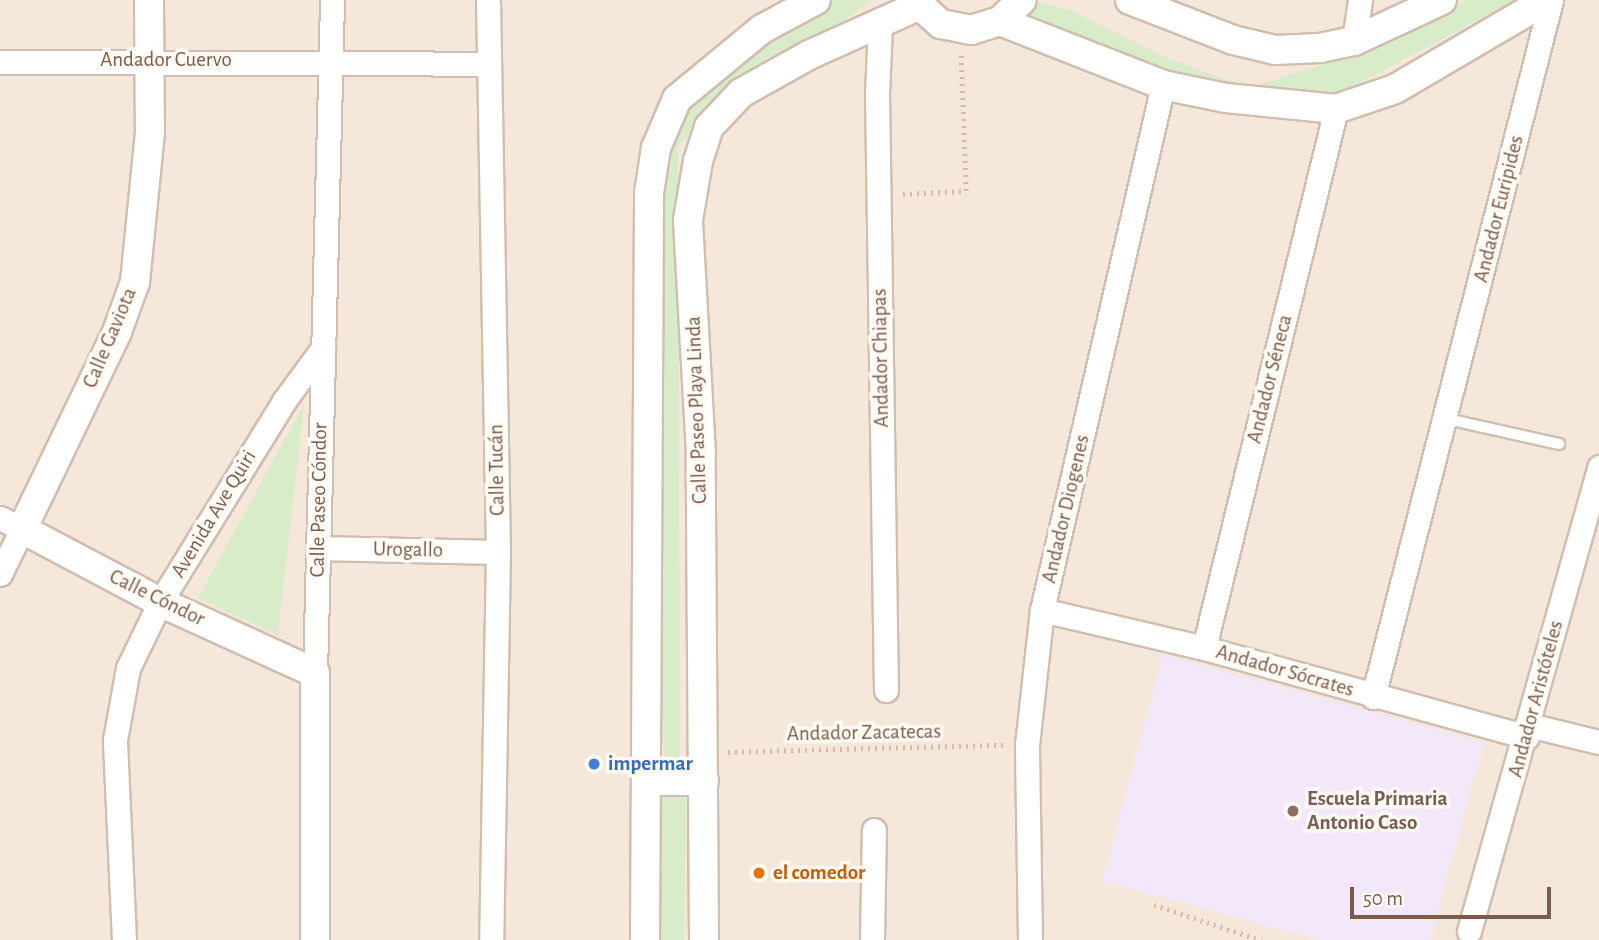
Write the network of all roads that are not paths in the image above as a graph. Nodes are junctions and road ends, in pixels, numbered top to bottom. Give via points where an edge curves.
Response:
1 (149, 0) edge
2 (332, 0) edge
3 (488, 0) edge
4 (816, 0) edge
5 (1021, 0) edge
6 (1130, 0) edge
7 (1360, 0) edge
8 (1442, 0) edge
9 (1549, 0) edge
10 (916, 3) edge
11 (1179, 9) edge
12 (1000, 21) junction
13 (880, 26) junction
14 (1354, 41) junction
15 (147, 59) junction
16 (332, 61) junction
17 (0, 62) edge
18 (488, 64) junction
19 (1163, 85) junction
20 (1336, 110) junction
21 (323, 348) junction
22 (1447, 419) junction
23 (1559, 444) dead end
24 (1599, 467) edge
25 (11, 524) edge
26 (318, 548) junction
27 (498, 552) junction
28 (0, 573) edge
29 (160, 602) junction
30 (1042, 610) junction
31 (1204, 648) junction
32 (315, 673) junction
33 (886, 690) dead end
34 (1373, 697) junction
35 (1528, 731) junction
36 (1599, 743) edge
37 (648, 781) junction
38 (704, 782) junction
39 (874, 830) dead end
40 (1469, 931) dead end
41 (124, 940) edge
42 (315, 940) edge
43 (491, 940) edge
44 (645, 940) edge
45 (704, 940) edge
46 (872, 940) edge
47 (1030, 940) edge

1 - 15 street, Calle Gaviota
2 - 16 street, Calle Paseo Cóndor
3 - 18 street, Calle Tucán
4 - 37 street via 762,29 677,99 656,148 649,193
5 - 12 street
6 - 11 street
7 - 14 street
8 - 14 street
9 - 20 street via 1395,89
9 - 22 street, Andador Euripides
10 - 12 street via 941,24 971,30
10 - 13 street, Calle Paseo Playa Linda
11 - 14 street via 1233,40 1275,50
12 - 19 street
13 - 33 street, Andador Chiapas
13 - 38 street, Calle Paseo Playa Linda via 751,86 721,112 703,140 688,220 701,454
15 - 16 street, Andador Cuervo
15 - 17 street, Andador Cuervo
15 - 25 street, Calle Gaviota via 150,132 135,282 117,332
16 - 18 street, Andador Cuervo
16 - 21 street, Calle Paseo Cóndor
18 - 27 street, Calle Tucán
19 - 20 street via 1281,106
19 - 30 street, Andador Diogenes
20 - 31 street, Andador Séneca
21 - 26 street, Calle Paseo Cóndor
21 - 29 street, Avenida Ave Quiri via 284,401
22 - 23 lane
22 - 34 street, Andador Euripides
24 - 35 street, Andador Aristóteles
25 - 28 street, Calle Gaviota
25 - 29 street, Calle Cóndor
26 - 27 street, Urogallo
26 - 32 street, Calle Paseo Cóndor
27 - 43 street, Calle Tucán
29 - 32 street, Calle Cóndor
29 - 41 street, Avenida Ave Quiri via 128,668 116,740
30 - 31 street, Andador Sócrates
30 - 47 street, Andador Diogenes via 1027,745
31 - 34 street, Andador Sócrates
32 - 42 street, Calle Paseo Cóndor
34 - 35 street, Andador Sócrates
35 - 36 street, Andador Sócrates
35 - 40 street, Andador Aristóteles
37 - 38 street
37 - 44 street
38 - 45 street, Calle Paseo Playa Linda
39 - 46 street

